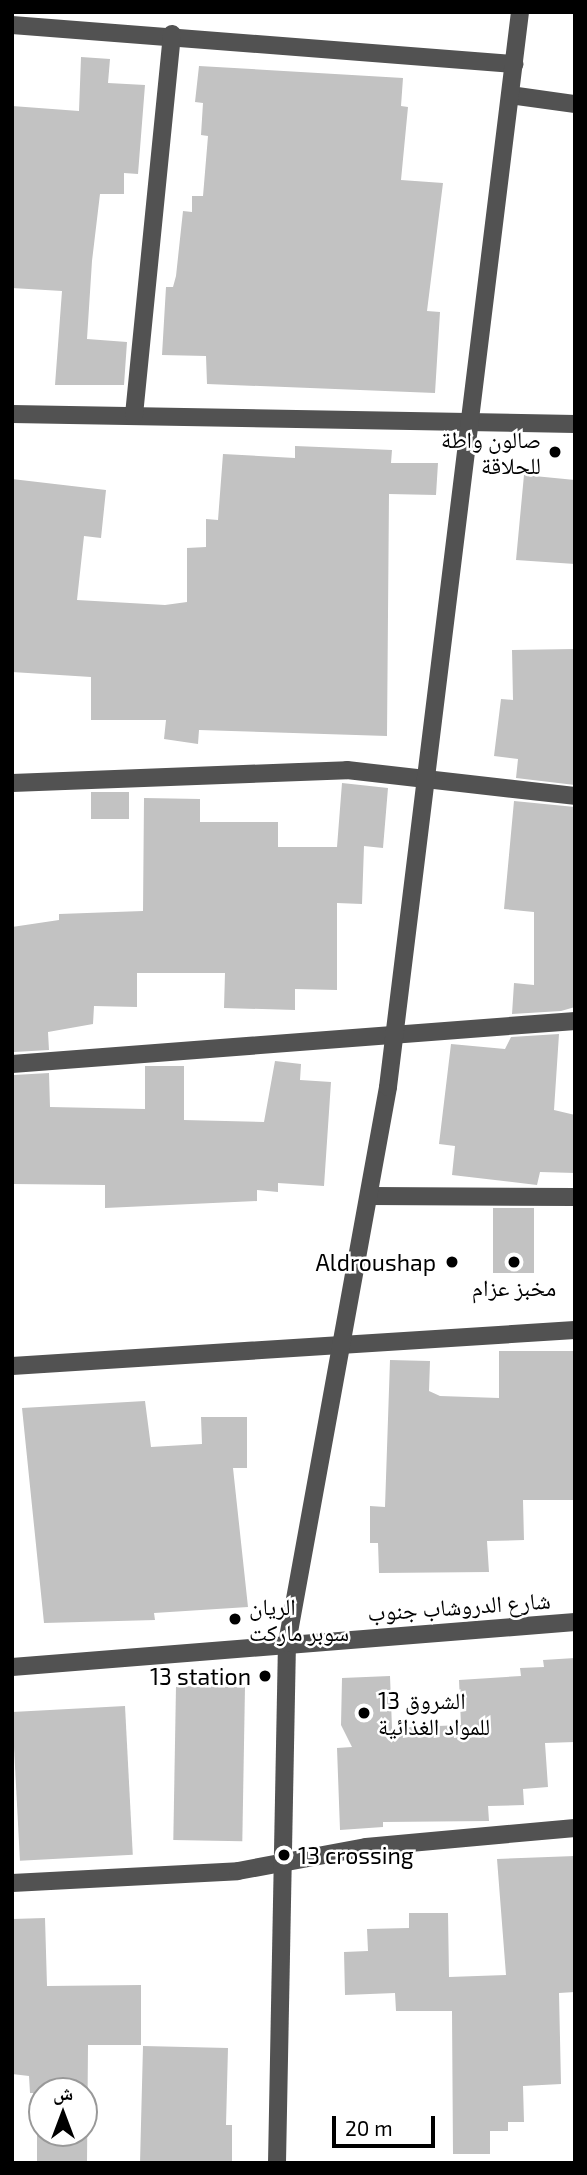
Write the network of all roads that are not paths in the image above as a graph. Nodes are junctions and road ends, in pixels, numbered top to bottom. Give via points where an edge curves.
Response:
1 (520, 12) edge
2 (12, 25) edge
3 (172, 34) junction
4 (514, 64) junction
5 (510, 96) junction
6 (575, 104) edge
7 (12, 414) edge
8 (134, 415) junction
9 (467, 420) junction
10 (575, 424) edge
11 (426, 780) junction
12 (12, 783) edge
13 (575, 796) edge
14 (575, 1021) edge
15 (395, 1032) junction
16 (12, 1063) edge
17 (371, 1196) junction
18 (575, 1197) edge
19 (575, 1330) edge
20 (346, 1340) junction
21 (12, 1366) edge
22 (575, 1622) edge
23 (287, 1643) junction
24 (12, 1667) edge
25 (575, 1828) edge
26 (284, 1866) junction
27 (12, 1883) edge
28 (277, 2163) edge

1 - 4 street
2 - 3 street
3 - 4 street
3 - 8 street
4 - 5 street
5 - 6 street
5 - 9 street
7 - 8 street
8 - 9 street
9 - 10 street
9 - 11 street
11 - 12 street via 269,770
11 - 13 street
11 - 15 street
14 - 15 street
15 - 16 street
15 - 17 street
17 - 18 street
17 - 20 street
19 - 20 street
20 - 21 street
20 - 23 street
22 - 23 street, شارع الدروشاب جنوب
23 - 24 street, شارع الدروشاب جنوب
23 - 26 street
25 - 26 street via 366,1847
26 - 27 street
26 - 28 street

